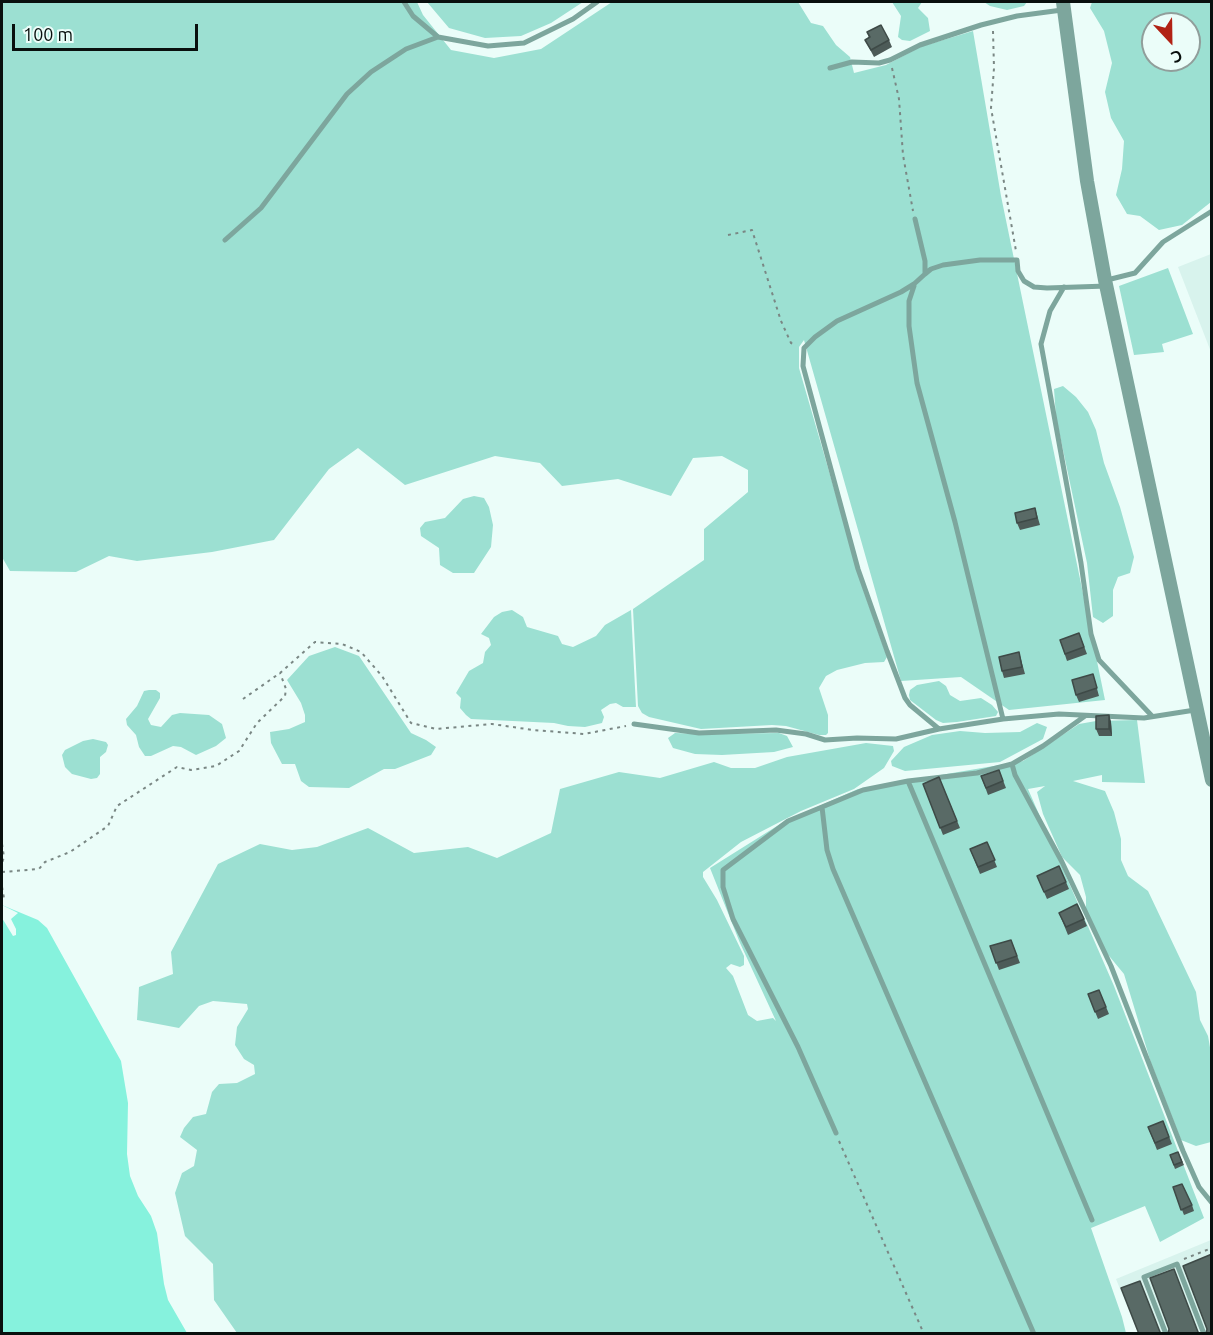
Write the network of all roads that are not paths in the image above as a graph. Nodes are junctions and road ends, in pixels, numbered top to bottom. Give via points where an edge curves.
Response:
1 (404, 2) edge
2 (597, 2) edge
3 (1063, 6) edge
4 (438, 37) junction
5 (830, 68) dead end
6 (1212, 211) edge
7 (915, 219) road end
8 (225, 240) dead end
9 (925, 274) junction
10 (1106, 283) junction
11 (914, 284) junction
12 (1064, 287) junction
13 (1196, 710) junction
14 (1085, 716) junction
15 (1152, 716) junction
16 (1003, 719) junction
17 (634, 724) road end
18 (1206, 726) edge
19 (939, 729) junction
20 (1012, 764) junction
21 (1212, 780) edge
22 (908, 781) junction
23 (822, 807) junction
24 (836, 1133) road end
25 (1212, 1203) edge
26 (1092, 1220) dead end
27 (1034, 1334) edge
28 (1166, 1334) edge
29 (1204, 1334) edge

1 - 4 lane via 413,16
2 - 4 lane via 573,19 524,43 488,46
3 - 5 lane via 944,36 890,60 873,64 852,62
3 - 10 street via 1087,182
4 - 8 lane via 406,49 347,94 261,208
6 - 10 lane via 1163,242 1135,273
7 - 9 lane
9 - 11 lane
9 - 12 lane via 943,265 1017,260 1024,281 1034,287
10 - 12 lane
10 - 13 street
11 - 16 lane via 909,326 918,383
11 - 19 lane via 837,321 815,337 804,348 803,366 855,558 887,651 905,698
12 - 15 lane via 1050,310 1041,344 1091,634 1099,660
13 - 15 lane
13 - 18 street
14 - 15 lane
14 - 16 lane
14 - 20 lane
16 - 19 lane
17 - 19 lane via 699,733 776,730 825,740 896,739
18 - 21 street
20 - 22 lane via 977,773
20 - 25 lane via 1111,966 1183,1150 1199,1187
22 - 23 lane via 862,790
22 - 26 lane
23 - 24 lane via 788,821 730,863 722,876 733,919 798,1047
23 - 27 lane via 833,869
28 - 29 lane via 1144,1277 1177,1264

